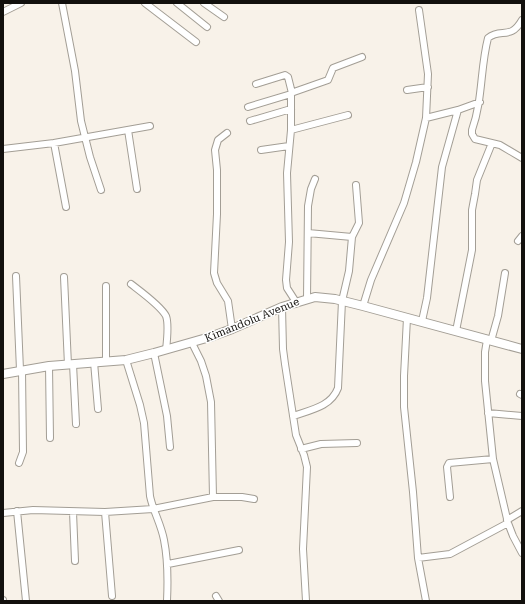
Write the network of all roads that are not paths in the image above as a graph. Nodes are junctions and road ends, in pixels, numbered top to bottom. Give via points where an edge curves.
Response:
1 (21, 3) edge
2 (62, 3) edge
3 (145, 3) edge
4 (177, 3) edge
5 (204, 3) edge
6 (419, 10) dead end
7 (3, 12) edge
8 (224, 17) dead end
9 (522, 20) edge
10 (207, 27) dead end
11 (196, 42) dead end
12 (362, 57) dead end
13 (256, 84) dead end
14 (428, 87) junction
15 (407, 90) dead end
16 (291, 93) junction
17 (480, 102) junction
18 (248, 108) dead end
19 (291, 109) junction
20 (458, 110) junction
21 (348, 115) dead end
22 (426, 118) junction
23 (250, 121) dead end
24 (150, 126) dead end
25 (128, 130) junction
26 (290, 130) junction
27 (227, 133) dead end
28 (85, 137) junction
29 (54, 143) junction
30 (492, 143) junction
31 (289, 146) junction
32 (3, 149) edge
33 (261, 150) dead end
34 (522, 158) edge
35 (315, 179) dead end
36 (356, 186) dead end
37 (137, 188) dead end
38 (101, 190) dead end
39 (66, 207) dead end
40 (308, 233) junction
41 (352, 237) junction
42 (505, 273) dead end
43 (16, 276) dead end
44 (64, 277) dead end
45 (131, 284) dead end
46 (106, 286) dead end
47 (307, 299) junction
48 (342, 301) junction
49 (296, 302) junction
50 (364, 306) junction
51 (282, 307) junction
52 (407, 318) junction
53 (422, 321) junction
54 (232, 329) junction
55 (456, 331) junction
56 (489, 340) junction
57 (192, 343) junction
58 (522, 349) edge
59 (166, 350) junction
60 (154, 353) junction
61 (126, 360) junction
62 (106, 361) junction
63 (94, 362) junction
64 (71, 364) junction
65 (49, 366) junction
66 (21, 370) junction
67 (3, 374) edge
68 (98, 409) dead end
69 (488, 413) junction
70 (293, 416) junction
71 (522, 416) edge
72 (76, 424) dead end
73 (50, 438) dead end
74 (356, 444) dead end
75 (170, 447) dead end
76 (301, 449) junction
77 (493, 459) junction
78 (20, 463) dead end
79 (213, 497) junction
80 (450, 497) dead end
81 (254, 499) dead end
82 (153, 509) junction
83 (17, 511) junction
84 (522, 511) edge
85 (73, 512) junction
86 (104, 512) junction
87 (3, 513) edge
88 (507, 521) junction
89 (239, 550) dead end
90 (522, 553) edge
91 (418, 558) junction
92 (75, 560) dead end
93 (168, 564) junction
94 (112, 596) dead end
95 (26, 601) edge
96 (167, 601) edge
97 (306, 601) edge
98 (426, 601) edge

1 - 7 street
2 - 28 street
3 - 11 street
4 - 10 street
5 - 8 street
6 - 14 street
9 - 17 street via 512,31 488,38
12 - 16 street via 333,68 328,80
13 - 16 street via 285,75 288,77
14 - 15 street
14 - 22 street
16 - 18 street
16 - 19 street
17 - 20 street
17 - 30 street via 472,134 475,139
19 - 23 street
19 - 26 street
20 - 22 street
20 - 53 street via 442,167 430,275
21 - 26 street
22 - 50 street via 404,203 371,280
24 - 25 street
25 - 28 street
25 - 37 street
26 - 31 street
27 - 54 street via 218,140 214,150 217,196 214,273 228,301
28 - 29 street
28 - 38 street
29 - 32 street
29 - 39 street
30 - 34 street
30 - 55 street via 474,194 472,250
31 - 33 street
31 - 49 street via 286,173 289,242 286,285
35 - 40 street via 308,206
36 - 41 street via 360,219
40 - 41 street
40 - 47 street
41 - 48 street via 349,271
42 - 56 street via 498,316
43 - 66 street
44 - 64 street
45 - 59 street via 165,316
46 - 62 street
47 - 48 street, Kimandolu Avenue via 315,297
47 - 49 street, Kimandolu Avenue
48 - 50 street, Kimandolu Avenue
48 - 70 street via 336,393 323,405
49 - 51 street, Kimandolu Avenue
50 - 52 street, Kimandolu Avenue
51 - 54 street, Kimandolu Avenue
51 - 70 street via 283,349
52 - 53 street, Kimandolu Avenue
52 - 91 street via 404,407
53 - 55 street, Kimandolu Avenue
54 - 57 street, Kimandolu Avenue
55 - 56 street, Kimandolu Avenue
56 - 58 street, Kimandolu Avenue
56 - 69 street via 485,352 484,375
57 - 59 street, Kimandolu Avenue
57 - 79 street via 206,376 211,402
59 - 60 street, Kimandolu Avenue
60 - 61 street, Kimandolu Avenue
60 - 75 street via 167,416
61 - 62 street, Kimandolu Avenue
61 - 82 street via 144,423
62 - 63 street, Kimandolu Avenue
63 - 64 street, Kimandolu Avenue
63 - 68 street
64 - 65 street, Kimandolu Avenue
64 - 72 street
65 - 66 street, Kimandolu Avenue
65 - 73 street
66 - 67 street, Kimandolu Avenue
66 - 78 street via 23,452
69 - 71 street
69 - 77 street
70 - 76 street
74 - 76 street via 321,444
76 - 97 street via 307,467 303,549
77 - 80 street via 448,464
77 - 88 street
79 - 81 street
79 - 82 street
82 - 86 street
82 - 93 street via 164,538
83 - 85 street
83 - 87 street
83 - 95 street
84 - 88 street
85 - 86 street
85 - 92 street
86 - 94 street
88 - 90 street
88 - 91 street via 446,556
89 - 93 street
91 - 98 street
93 - 96 street

